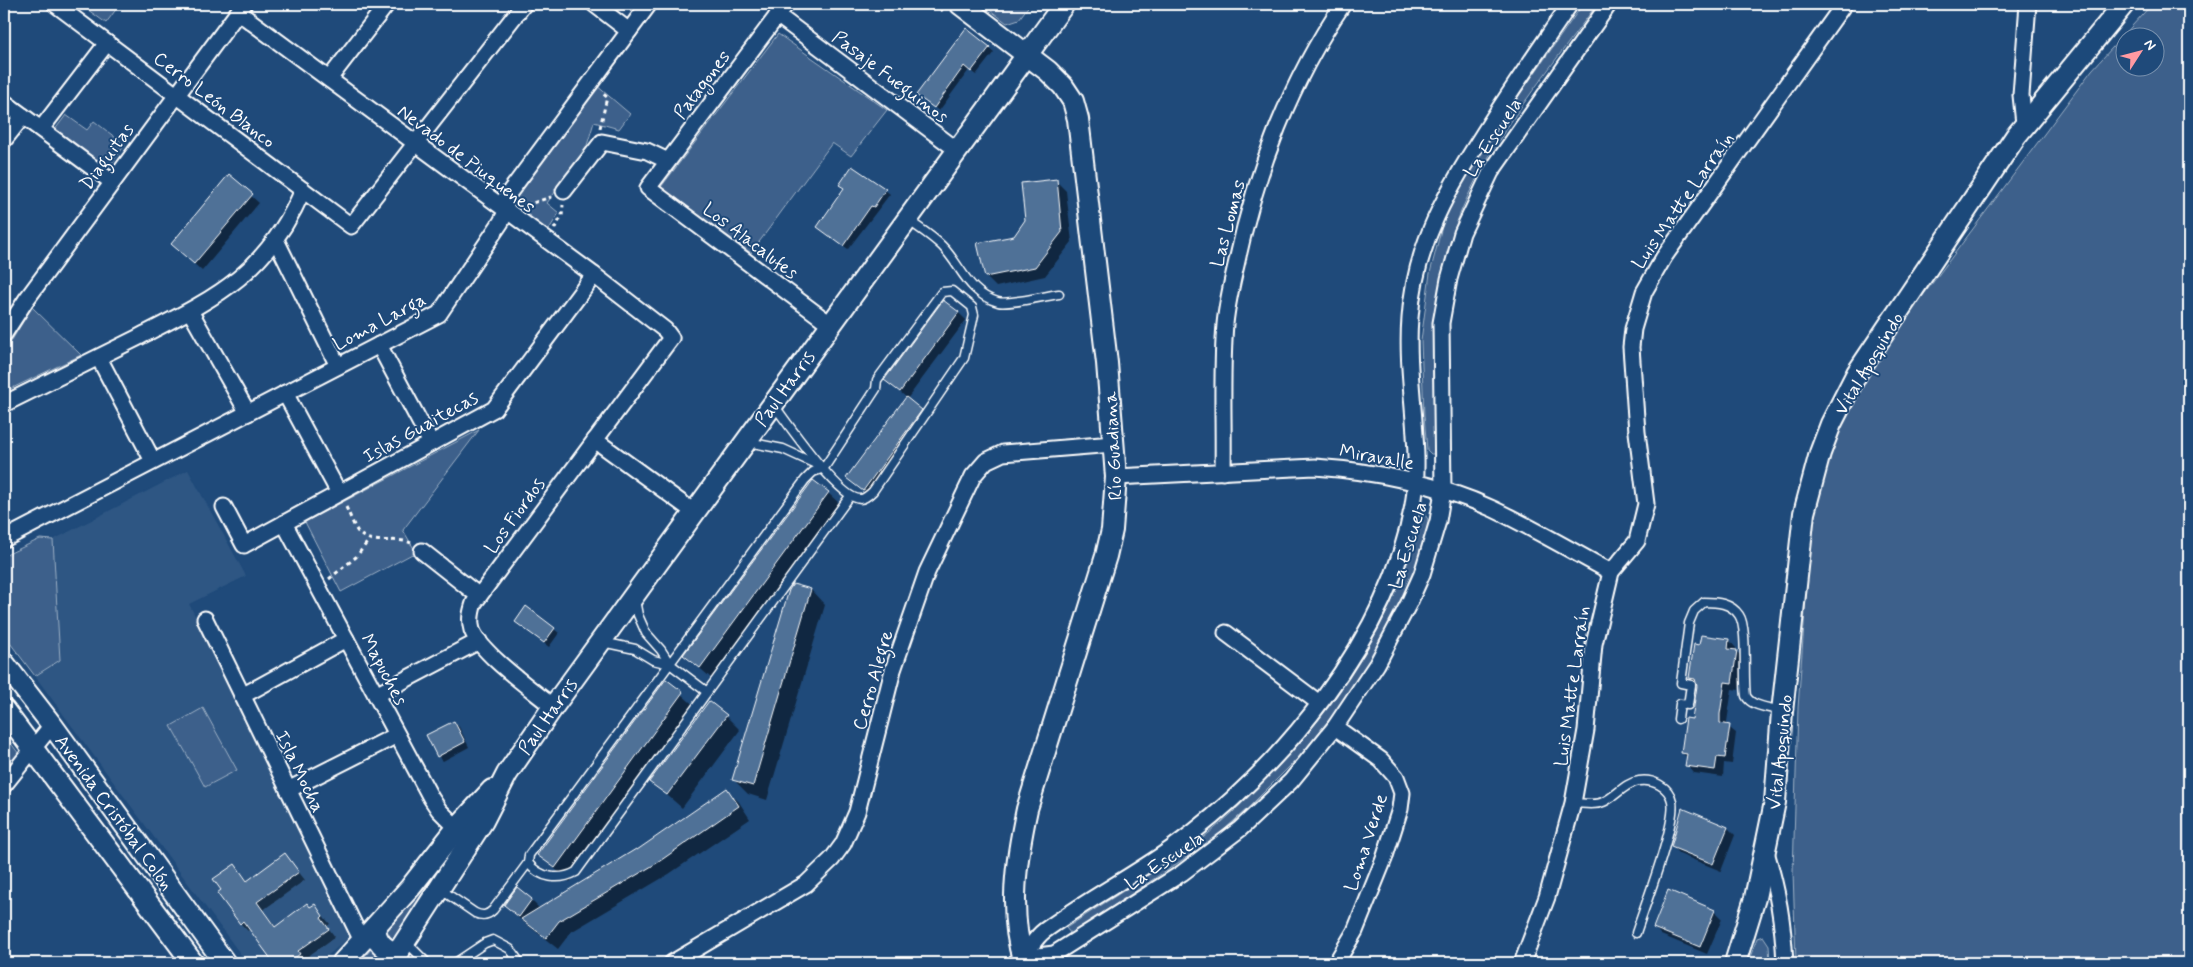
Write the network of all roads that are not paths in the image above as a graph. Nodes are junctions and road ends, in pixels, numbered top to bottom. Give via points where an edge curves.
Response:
1 (388, 4) edge
2 (524, 4) edge
3 (594, 4) edge
4 (649, 4) edge
5 (960, 4) edge
6 (1064, 4) edge
7 (1343, 4) edge
8 (1570, 4) edge
9 (1609, 4) edge
10 (1844, 4) edge
11 (2028, 4) edge
12 (2124, 4) edge
13 (62, 6) edge
14 (241, 8) edge
15 (781, 9) edge
16 (629, 31) junction
17 (107, 43) junction
18 (1027, 54) junction
19 (329, 80) junction
20 (176, 94) junction
21 (4, 102) edge
22 (22, 116) junction
23 (2024, 124) junction
24 (41, 129) junction
25 (4, 140) edge
26 (415, 144) junction
27 (957, 150) junction
28 (668, 162) junction
29 (112, 182) junction
30 (648, 188) joint
31 (303, 190) junction
32 (564, 191) road end
33 (506, 212) junction
34 (907, 219) junction
35 (276, 240) junction
36 (594, 275) junction
37 (1059, 294) dead end
38 (190, 311) junction
39 (830, 324) junction
40 (4, 334) edge
41 (671, 338) joint
42 (379, 345) junction
43 (99, 358) junction
44 (338, 366) junction
45 (285, 393) junction
46 (773, 403) junction
47 (4, 404) edge
48 (248, 413) junction
49 (595, 440) junction
50 (745, 442) junction
51 (431, 443) junction
52 (1113, 444) junction
53 (153, 462) junction
54 (824, 468) junction
55 (1223, 472) junction
56 (1116, 477) junction
57 (1415, 483) junction
58 (1443, 491) junction
59 (339, 493) junction
60 (850, 496) junction
61 (224, 507) dead end
62 (694, 512) junction
63 (284, 523) junction
64 (4, 539) edge
65 (422, 551) road end
66 (1611, 572) junction
67 (634, 594) junction
68 (479, 596) junction
69 (206, 618) dead end
70 (1226, 633) dead end
71 (346, 639) junction
72 (479, 641) junction
73 (599, 641) junction
74 (4, 663) edge
75 (670, 664) junction
76 (706, 692) junction
77 (376, 695) junction
78 (242, 696) junction
79 (1319, 703) junction
80 (553, 707) junction
81 (4, 710) edge
82 (1782, 712) junction
83 (1678, 719) dead end
84 (52, 725) junction
85 (1335, 726) junction
86 (398, 735) junction
87 (34, 748) junction
88 (507, 774) junction
89 (4, 785) edge
90 (288, 790) junction
91 (1573, 803) junction
92 (457, 828) junction
93 (1766, 852) junction
94 (528, 863) junction
95 (440, 888) junction
96 (1636, 933) dead end
97 (368, 934) junction
98 (394, 958) edge
99 (1020, 961) edge
100 (193, 963) edge
101 (225, 963) edge
102 (342, 963) edge
103 (427, 963) edge
104 (455, 963) edge
105 (520, 963) edge
106 (672, 963) edge
107 (1336, 963) edge
108 (1522, 963) edge
109 (1735, 963) edge
110 (1785, 963) edge

1 - 19 street
2 - 26 street
3 - 16 street
4 - 16 street, Loma Larga
5 - 18 street, Río Guadiana
6 - 18 street, Paul Harris
7 - 55 street, Las Lomas via 1309,61 1274,137 1260,173 1239,248 1226,324
8 - 57 street, La Escuela via 1450,188 1421,252 1409,321
9 - 58 street, La Escuela via 1491,172 1462,233 1441,323
10 - 66 street, Luis Matte Larraín via 1664,257 1644,292 1633,329 1631,366 1646,504 1637,541
11 - 23 street via 2021,95
12 - 23 street, Vital Apoquindo
13 - 17 street, Cerro León Blanco
14 - 19 street, Nevado de Piuquenes
14 - 20 street, Diaguitas
15 - 27 street, Pasaje Fueguinos
15 - 28 street, Patagones
16 - 33 street, Loma Larga via 506,197
17 - 20 street, Cerro León Blanco
17 - 24 street
18 - 27 street, Paul Harris
18 - 52 street, Río Guadiana via 1063,86 1073,101 1078,119 1106,354
19 - 26 street, Nevado de Piuquenes
20 - 29 street, Diaguitas
20 - 31 street, Cerro León Blanco
21 - 22 street
22 - 24 street
22 - 25 street
23 - 82 street, Vital Apoquindo via 1858,372 1831,424 1804,513
24 - 29 street
26 - 31 street, Cerro León Blanco via 351,226
26 - 33 street, Nevado de Piuquenes
27 - 34 street, Paul Harris
28 - 30 street, Patagones
28 - 32 street via 648,151 602,142
29 - 40 street, Diaguitas
30 - 39 street, Los Alacalufes
31 - 35 street
33 - 36 street, Nevado de Piuquenes
33 - 42 street, Loma Larga via 439,314
34 - 37 lane via 940,244 963,277 985,296 999,302
34 - 39 street, Paul Harris
35 - 38 street via 228,288
35 - 44 street
36 - 41 street, Nevado de Piuquenes
36 - 51 street, Islas Guaitecas via 494,409
38 - 43 street
38 - 48 street
39 - 46 street, Paul Harris
41 - 49 street, Los Fiordos
42 - 44 street, Loma Larga
42 - 51 street
43 - 47 street
43 - 53 street
44 - 45 street, Loma Larga
45 - 48 street, Loma Larga
45 - 59 street
46 - 50 street, Paul Harris
46 - 54 lane
48 - 53 street, Loma Larga
49 - 62 street
49 - 68 street, Los Fiordos
50 - 54 lane via 783,449
50 - 62 street, Paul Harris
51 - 59 street, Islas Guaitecas
52 - 56 street, Río Guadiana
52 - 106 street, Cerro Alegre via 1003,453 978,468 927,572 893,670 857,812 843,844 806,884
53 - 64 street, Loma Larga
54 - 60 lane
54 - 60 lane via 876,389 877,380 942,292 952,291 966,301 974,315 964,358 873,491 860,499
54 - 75 lane via 804,480
55 - 56 street, Miravalle
55 - 57 street, Miravalle via 1315,467 1346,469
56 - 99 street, Río Guadiana via 1112,530 1106,556 1027,809 1019,846 1014,903
57 - 58 street, Miravalle
57 - 79 street, La Escuela via 1413,506 1386,594 1356,650
58 - 66 street, Miravalle via 1492,509
58 - 85 street, La Escuela via 1433,538 1410,603 1377,664
59 - 63 street, Islas Guaitecas
60 - 76 lane
61 - 63 street, Islas Guaitecas via 244,545
62 - 67 street, Paul Harris
63 - 71 street, Mapuches
65 - 68 street
66 - 91 street, Luis Matte Larraín via 1594,644 1586,730
67 - 73 street, Paul Harris
67 - 75 lane via 646,633
68 - 72 street, Los Fiordos via 470,620
69 - 78 street, Isla Mocha
70 - 79 street
71 - 77 street, Mapuches
71 - 78 street
72 - 77 street
72 - 80 street, Los Fiordos
73 - 75 lane via 635,649 652,660
73 - 80 street, Paul Harris
74 - 84 street, Avenida Cristóbal Colón
75 - 76 lane
75 - 94 lane via 529,855
76 - 94 lane via 576,872 554,878 535,871
77 - 86 street, Mapuches
78 - 90 street, Isla Mocha
79 - 99 street, La Escuela via 1280,751 1215,814 1154,861 1041,933
80 - 88 street, Paul Harris
81 - 87 street, Avenida Cristóbal Colón
82 - 83 lane via 1749,701 1744,683 1744,628 1739,615 1720,602 1704,602 1694,611 1689,623 1682,683 1691,684 1688,705 1680,704
82 - 93 street, Vital Apoquindo via 1775,802
84 - 87 street
84 - 101 street, Avenida Cristóbal Colón
85 - 99 street, La Escuela via 1285,787 1212,852 1054,954
85 - 107 street, Loma Verde via 1382,760 1396,777 1402,793 1384,859 1355,931
86 - 90 street
86 - 92 street, Mapuches via 435,804
87 - 89 street
87 - 100 street, Avenida Cristóbal Colón
88 - 92 street, Paul Harris
88 - 95 street, Paul Harris via 482,822
90 - 97 street, Isla Mocha
91 - 96 lane via 1601,804 1625,786 1638,781 1649,781 1663,787 1672,800 1673,812 1659,866
91 - 108 street, Luis Matte Larraín via 1547,896
92 - 97 street, Paul Harris via 410,888
93 - 109 street, Vital Apoquindo
93 - 110 street via 1783,922
94 - 95 lane via 488,914 475,913
95 - 98 street, Paul Harris
97 - 98 street via 376,935
97 - 102 street, Paul Harris
98 - 103 lane
104 - 105 lane via 493,940 510,949

